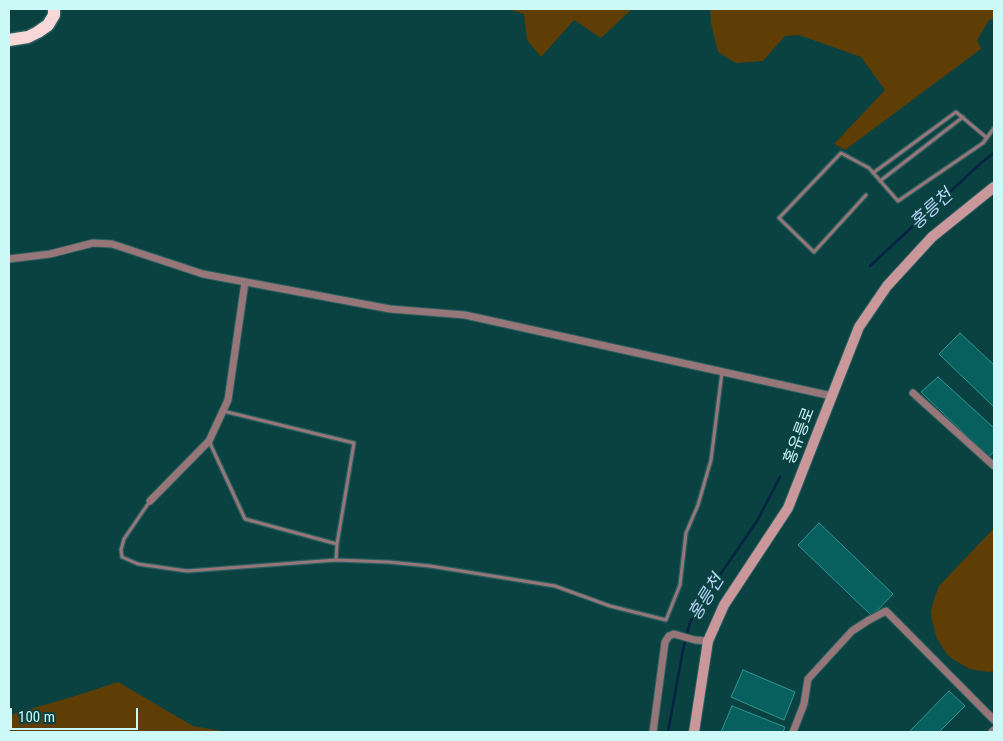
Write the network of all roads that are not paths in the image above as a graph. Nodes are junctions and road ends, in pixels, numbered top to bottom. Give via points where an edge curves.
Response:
1 (54, 9) edge
2 (9, 40) edge
3 (963, 117) junction
4 (994, 128) edge
5 (987, 138) junction
6 (873, 173) junction
7 (880, 180) junction
8 (994, 187) edge
9 (866, 195) dead end
10 (9, 259) edge
11 (246, 282) junction
12 (722, 372) junction
13 (913, 393) dead end
14 (827, 395) junction
15 (223, 411) junction
16 (209, 441) junction
17 (994, 466) edge
18 (150, 501) joint
19 (337, 544) junction
20 (336, 560) junction
21 (708, 641) junction
22 (994, 720) edge
23 (653, 732) edge
24 (694, 732) edge
25 (793, 732) edge

1 - 2 highway via 48,25 38,32
3 - 5 lane
3 - 6 lane via 956,112
3 - 7 lane
4 - 5 lane
5 - 7 lane via 898,201
6 - 7 lane
6 - 9 lane via 841,154 780,218 814,252
8 - 14 street, 홍유릉로 via 932,237 887,286 859,327
10 - 11 street via 50,254 93,243 112,244 203,274
11 - 12 street via 390,309 465,315
11 - 15 street via 228,400
12 - 14 street
12 - 20 lane via 711,460 698,506 686,532 680,586 666,620 610,606 555,586 430,566
13 - 17 street
14 - 21 street, 홍유릉로 via 788,508 724,605
15 - 16 street
15 - 19 lane via 354,444
16 - 18 street
16 - 19 lane via 245,519
18 - 20 lane via 124,539 121,550 122,557 138,564 187,571
19 - 20 lane
21 - 23 street via 671,635 665,642
21 - 24 street, 홍유릉로
22 - 25 street via 886,611 852,632 808,679 804,704

